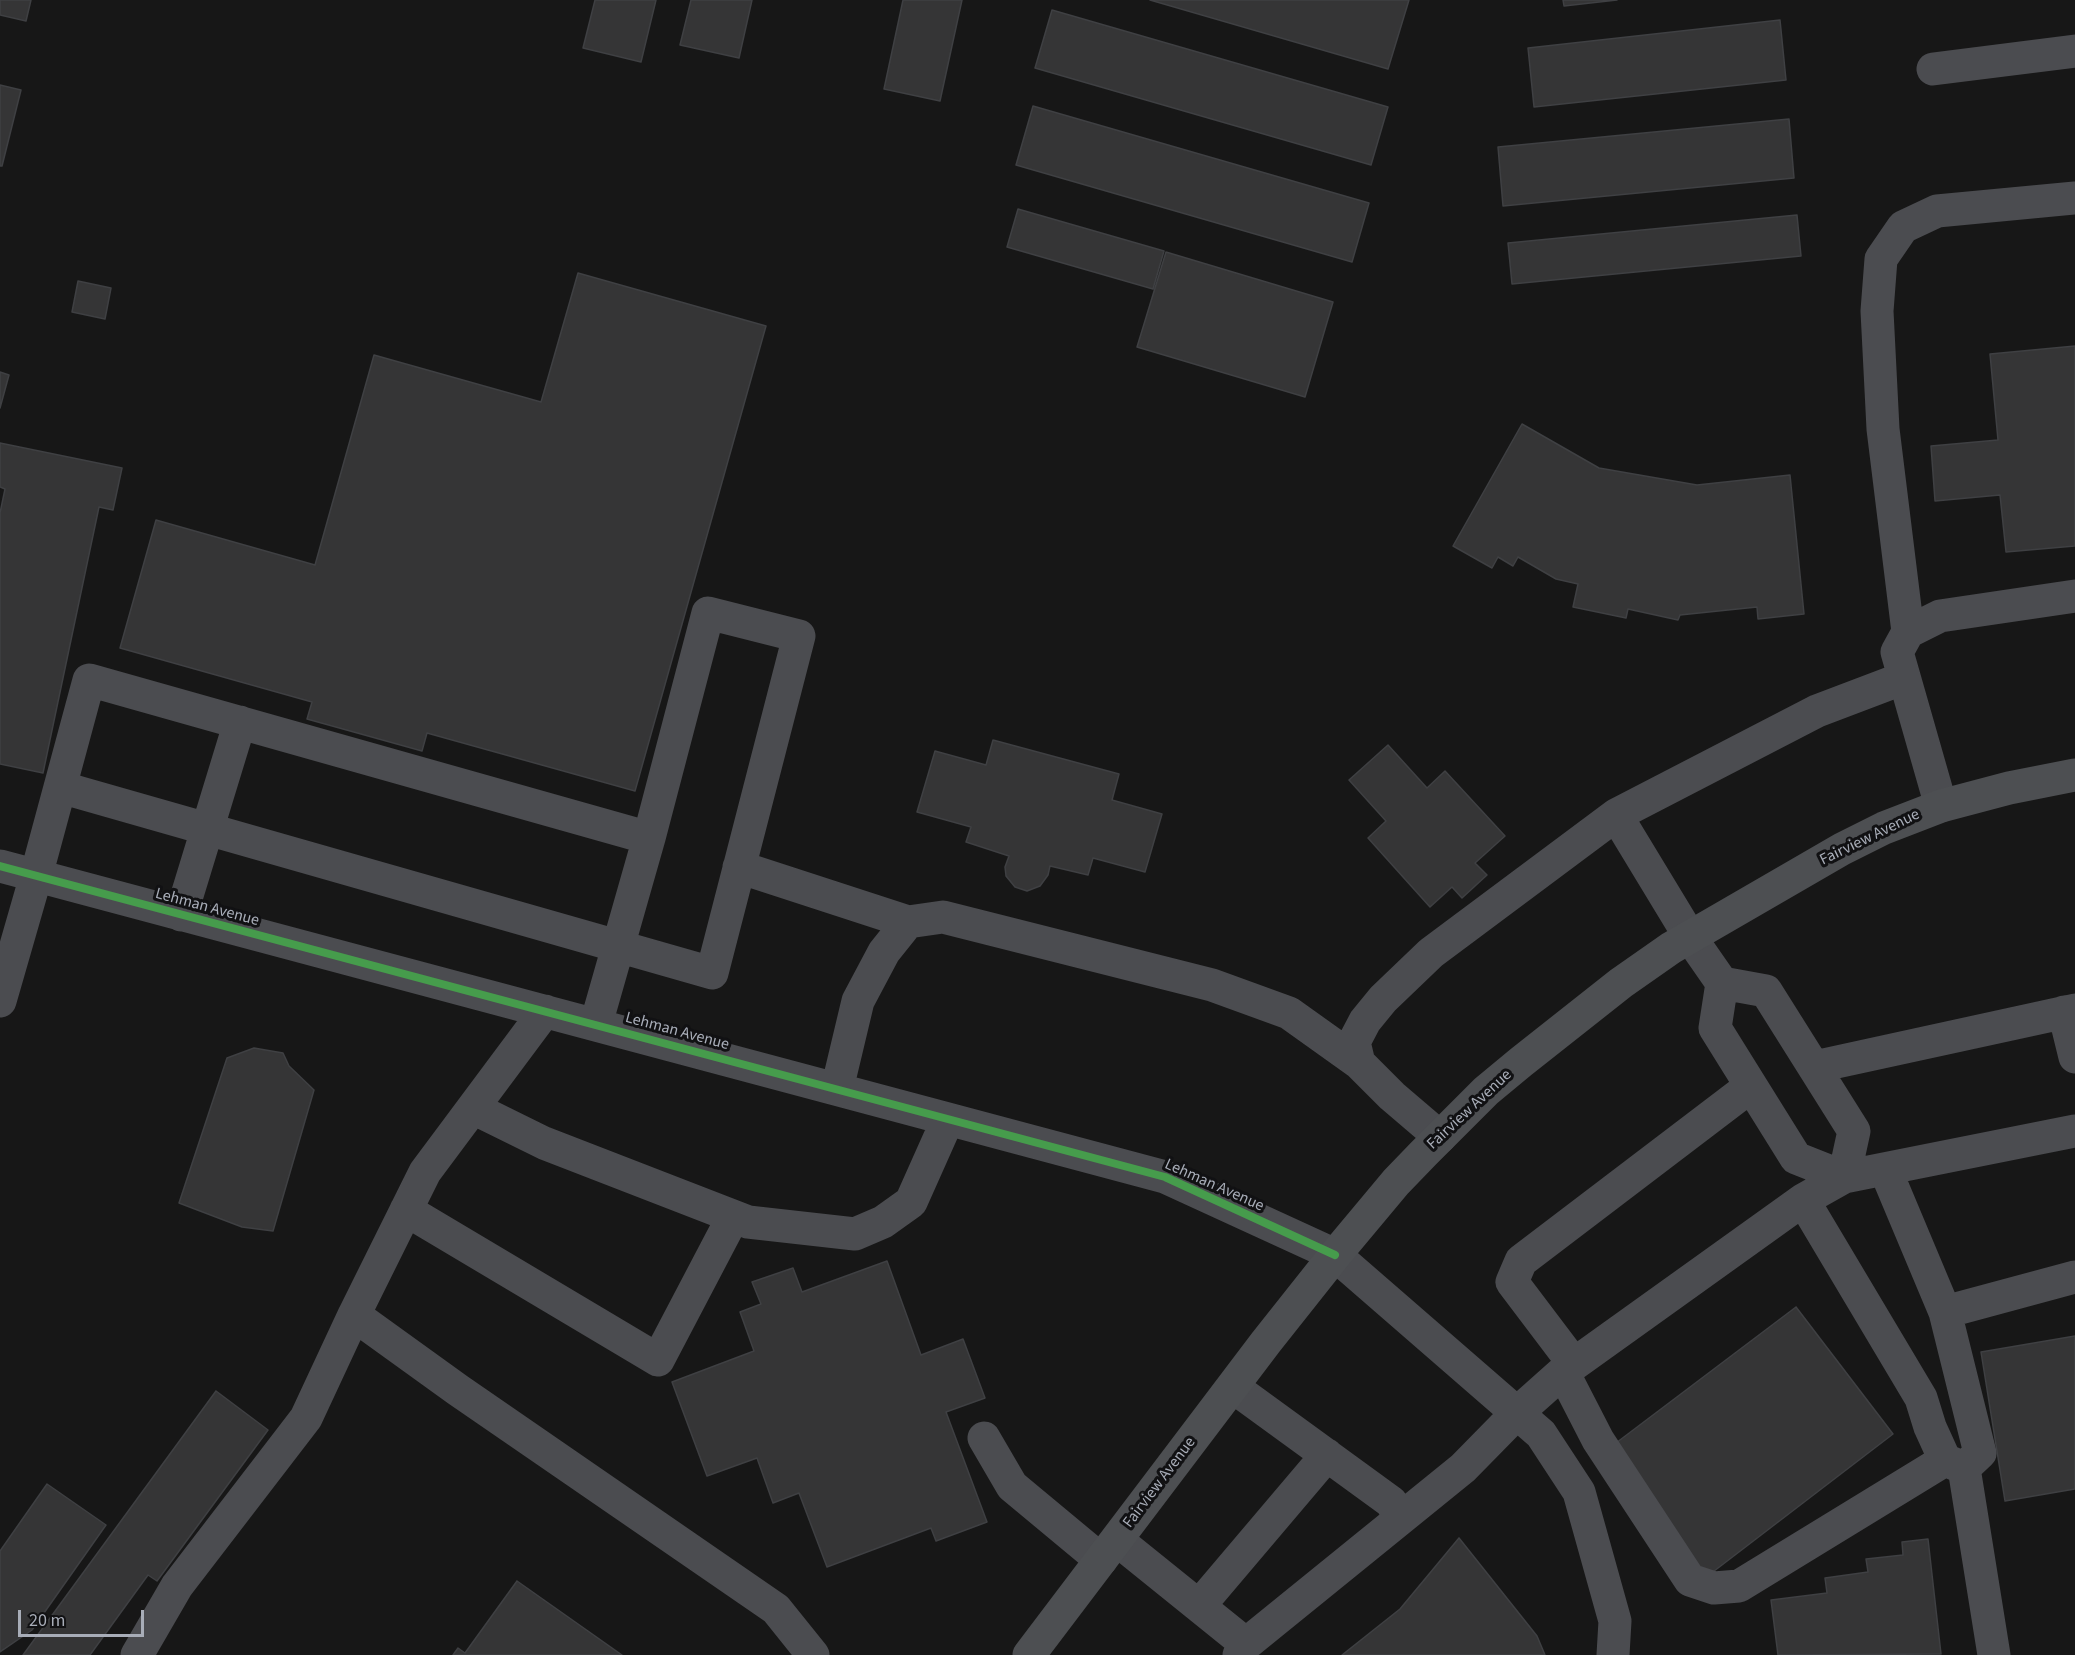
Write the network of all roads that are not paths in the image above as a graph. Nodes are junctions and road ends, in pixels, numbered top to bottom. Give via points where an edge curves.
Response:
1 (2075, 51) edge
2 (1933, 69) dead end
3 (2075, 198) edge
4 (2075, 596) edge
5 (1908, 632) junction
6 (1904, 678) junction
7 (240, 722) junction
8 (2075, 775) edge
9 (60, 787) junction
10 (1941, 806) junction
11 (1616, 814) junction
12 (208, 830) junction
13 (649, 838) junction
14 (0, 866) edge
15 (739, 867) junction
16 (36, 876) junction
17 (181, 915) junction
18 (908, 922) junction
19 (1689, 937) junction
20 (618, 947) junction
21 (7, 949) edge
22 (1722, 983) junction
23 (0, 1001) edge
24 (545, 1011) junction
25 (2069, 1011) edge
26 (596, 1024) junction
27 (2075, 1057) edge
28 (1359, 1063) junction
29 (1814, 1067) junction
30 (1751, 1086) junction
31 (837, 1089) junction
32 (473, 1108) junction
33 (948, 1119) junction
34 (2075, 1131) edge
35 (1440, 1137) junction
36 (1885, 1169) junction
37 (1844, 1177) junction
38 (1803, 1200) junction
39 (406, 1210) junction
40 (733, 1217) junction
41 (1335, 1255) junction
42 (2075, 1277) edge
43 (1945, 1312) junction
44 (354, 1316) junction
45 (1569, 1368) junction
46 (1233, 1387) junction
47 (1517, 1413) junction
48 (984, 1438) dead end
49 (1326, 1455) junction
50 (1955, 1464) junction
51 (1401, 1518) junction
52 (1109, 1550) junction
53 (1199, 1606) junction
54 (1243, 1650) edge
55 (1035, 1653) edge
56 (137, 1655) edge
57 (813, 1655) edge
58 (1613, 1655) edge
59 (1994, 1655) edge

1 - 2 street
3 - 5 street via 1937,211 1903,227 1881,259 1877,311 1883,429
4 - 5 street via 1940,616
5 - 6 street via 1897,652
6 - 10 street
6 - 11 street via 1817,711
7 - 9 street via 89,680
7 - 12 street
7 - 13 street
8 - 10 main road, Fairview Avenue
9 - 12 street
9 - 16 street
10 - 19 main road, Fairview Avenue via 1842,849
11 - 19 street
11 - 28 street via 1431,953 1383,999 1354,1042
12 - 17 street
12 - 20 street
13 - 15 street via 708,613 799,636
13 - 20 street
14 - 16 street, Lehman Avenue
15 - 18 street
15 - 20 street via 712,973
16 - 17 street, Lehman Avenue
16 - 21 street
17 - 24 street, Lehman Avenue
18 - 28 street via 943,917 1212,984 1288,1013
18 - 31 street via 884,952 858,1001
19 - 22 street
19 - 35 main road, Fairview Avenue via 1565,1025 1486,1091
20 - 26 street
21 - 23 street
22 - 29 street via 1766,991
22 - 30 street via 1715,1028
24 - 26 street, Lehman Avenue
24 - 32 street
25 - 27 street
25 - 29 street
26 - 31 street, Lehman Avenue
28 - 35 street
29 - 37 street via 1854,1131
30 - 37 street via 1796,1158
30 - 45 street via 1521,1261 1512,1282
31 - 33 street, Lehman Avenue
32 - 39 street via 425,1172
32 - 40 street via 544,1143
33 - 40 street via 911,1202 883,1222 855,1234 747,1222
33 - 41 street, Lehman Avenue via 1165,1177
34 - 36 street
35 - 41 main road, Fairview Avenue
36 - 37 street
36 - 43 street
37 - 38 street
38 - 45 street
38 - 50 street via 1921,1398 1930,1427
39 - 40 street via 658,1360
39 - 44 street
41 - 46 main road, Fairview Avenue
41 - 47 street, Lehman Avenue
42 - 43 street
43 - 50 street via 1980,1453
44 - 56 street via 306,1418 177,1586
44 - 57 street via 776,1609
45 - 47 street
45 - 50 street via 1598,1440 1690,1580 1714,1588 1739,1586
46 - 49 street
46 - 52 main road, Fairview Avenue
47 - 51 street via 1463,1468
47 - 58 street, Lehman Avenue via 1540,1434 1579,1492 1615,1621
48 - 52 street via 1012,1486
49 - 51 street via 1391,1502
49 - 53 street
50 - 59 street
51 - 54 street
52 - 53 street
52 - 55 main road, Fairview Avenue
53 - 54 street

